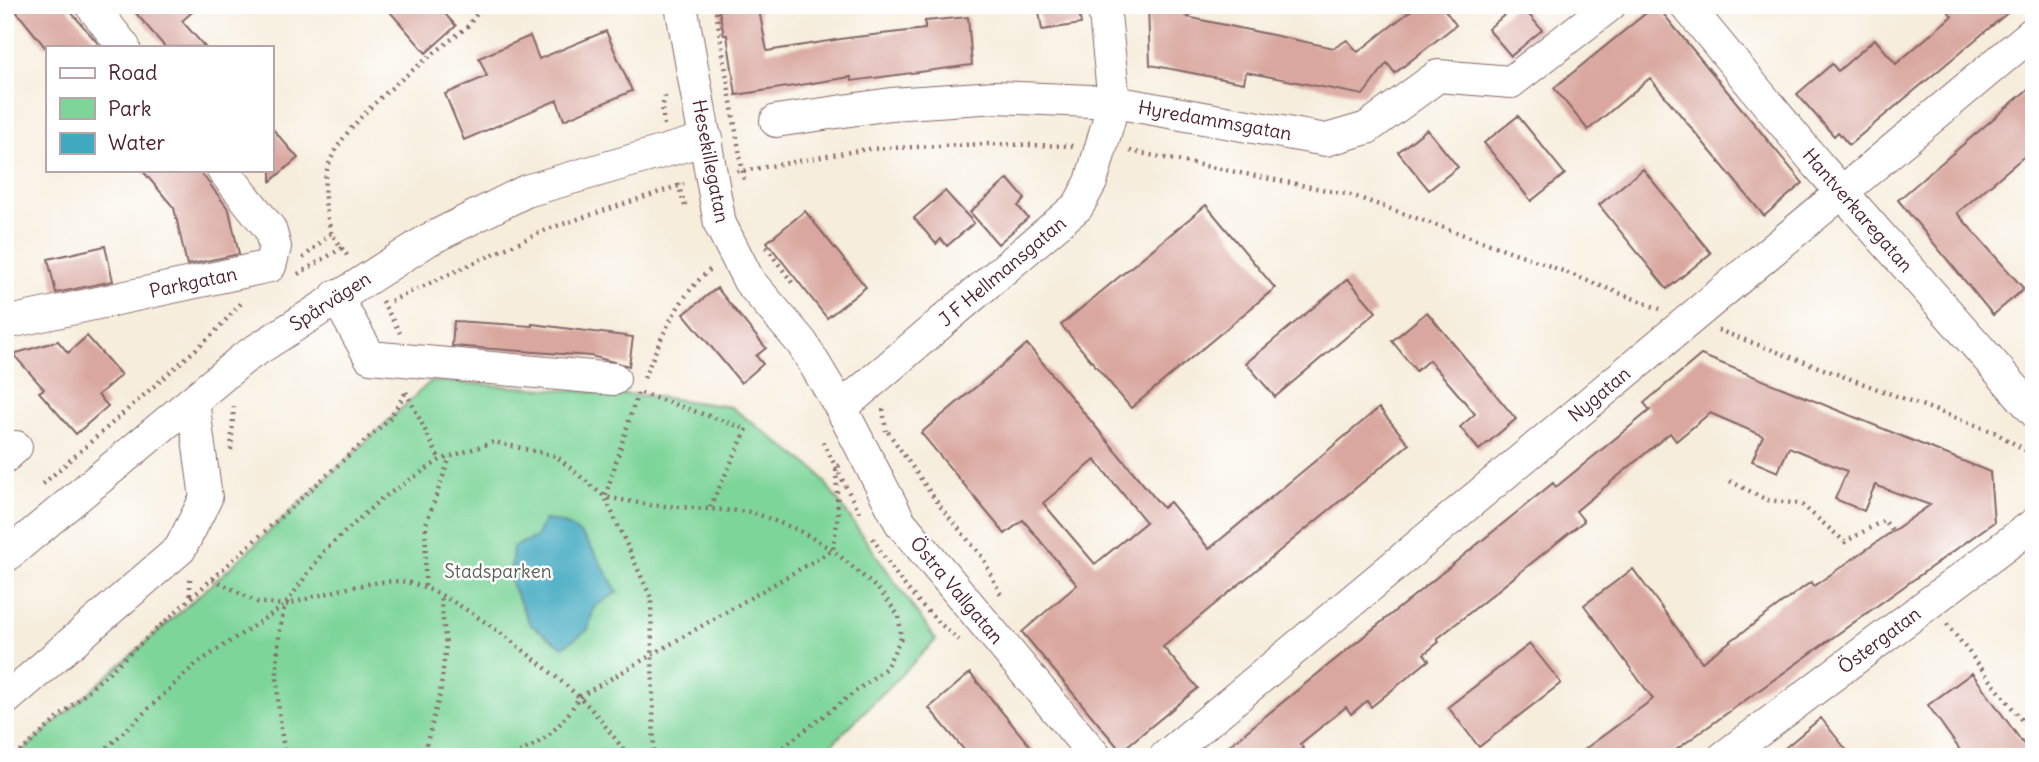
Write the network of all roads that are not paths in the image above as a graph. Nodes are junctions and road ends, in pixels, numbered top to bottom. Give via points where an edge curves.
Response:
1 (90, 5) edge
2 (681, 5) edge
3 (1104, 5) edge
4 (1610, 5) edge
5 (1686, 5) edge
6 (2034, 32) edge
7 (123, 46) edge
8 (1114, 102) junction
9 (776, 121) dead end
10 (707, 139) junction
11 (225, 172) edge
12 (1840, 191) junction
13 (336, 296) junction
14 (5, 323) edge
15 (626, 386) road end
16 (193, 401) junction
17 (841, 408) junction
18 (2034, 411) edge
19 (2034, 524) edge
20 (5, 557) edge
21 (5, 701) edge
22 (1096, 757) edge
23 (1165, 757) edge
24 (1724, 757) edge

1 - 7 street
2 - 10 street, Hesekillegatan
3 - 8 street, J F Hellmansgatan
4 - 8 street, Hyredammsgatan via 1511,82 1438,76 1367,128 1326,141
5 - 12 street, Hantverkaregatan
6 - 12 street, Nygatan
8 - 9 street, Hyredammsgatan via 996,97 891,104
8 - 17 street, J F Hellmansgatan via 1091,181 1078,206
10 - 13 street, Spårvägen via 526,191 428,240
10 - 17 street, Hesekillegatan via 720,224 749,281 802,343
11 - 14 street, Parkgatan via 270,229 280,271
12 - 18 street, Hantverkaregatan
12 - 23 street, Nygatan
13 - 15 street via 370,357
13 - 16 street, Spårvägen via 244,358
16 - 20 street, Spårvägen
16 - 21 street via 206,498 180,549
17 - 22 street, Östra Vallgatan via 900,522
19 - 24 street, Östergatan

